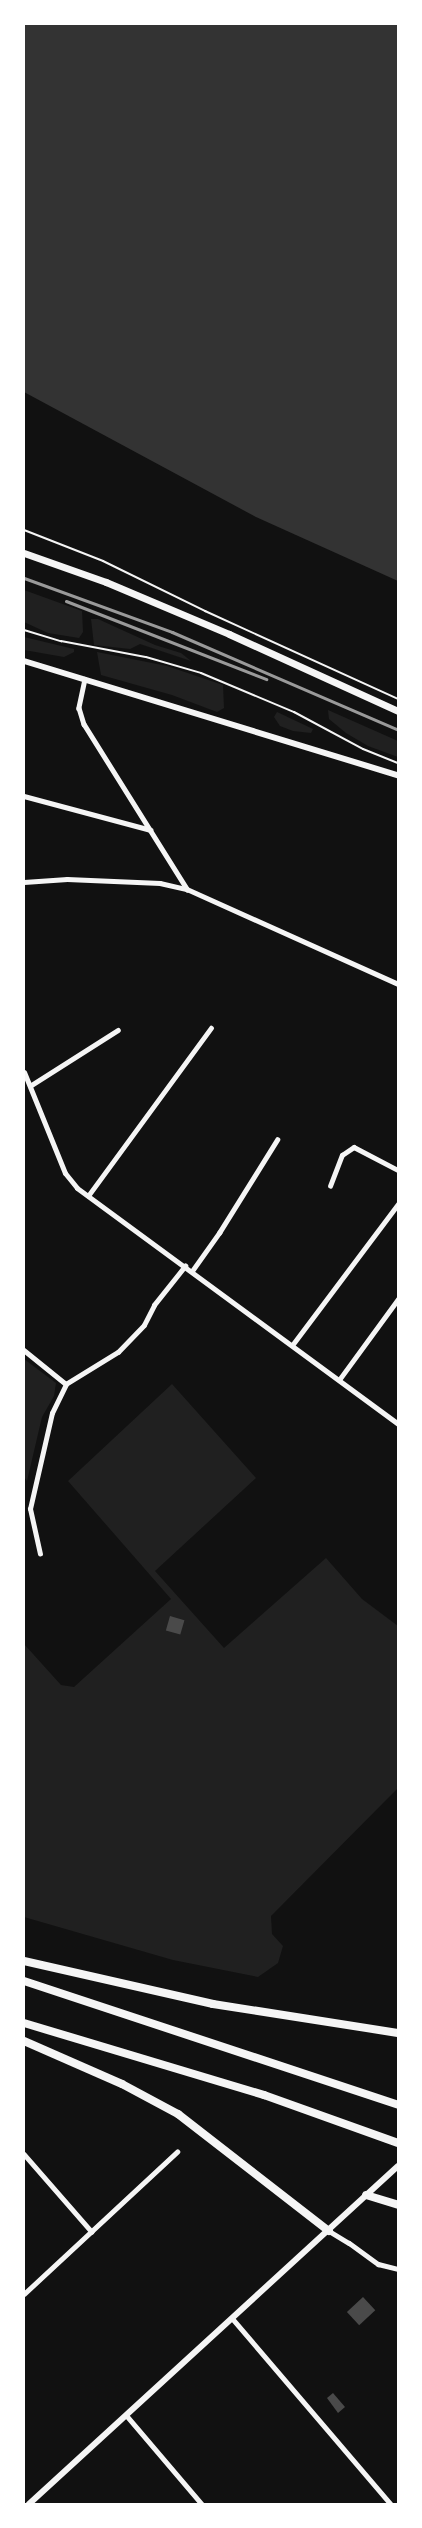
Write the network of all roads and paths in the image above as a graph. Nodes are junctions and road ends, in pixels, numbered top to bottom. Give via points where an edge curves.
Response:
1 (24, 530) edge
2 (24, 552) edge
3 (24, 630) edge
4 (24, 661) edge
5 (86, 679) junction
6 (398, 699) edge
7 (398, 711) edge
8 (398, 763) edge
9 (398, 775) edge
10 (24, 796) edge
11 (151, 830) junction
12 (24, 882) edge
13 (187, 889) junction
14 (398, 984) edge
15 (211, 1028) dead end
16 (118, 1030) dead end
17 (24, 1072) edge
18 (30, 1086) junction
19 (278, 1140) dead end
20 (398, 1170) edge
21 (330, 1186) dead end
22 (88, 1196) junction
23 (398, 1204) edge
24 (185, 1266) junction
25 (192, 1271) junction
26 (398, 1299) edge
27 (292, 1344) junction
28 (24, 1350) edge
29 (339, 1380) junction
30 (66, 1384) junction
31 (398, 1424) edge
32 (40, 1554) dead end
33 (24, 1961) edge
34 (24, 1981) edge
35 (36, 1985) junction
36 (24, 1987) edge
37 (24, 2023) edge
38 (398, 2033) edge
39 (24, 2041) edge
40 (398, 2105) edge
41 (398, 2142) edge
42 (176, 2152) dead end
43 (24, 2154) edge
44 (398, 2166) edge
45 (366, 2195) junction
46 (398, 2205) edge
47 (329, 2231) junction
48 (92, 2232) junction
49 (349, 2243) joint
50 (398, 2269) edge
51 (24, 2294) edge
52 (232, 2318) junction
53 (127, 2416) junction
54 (29, 2504) edge
55 (202, 2504) edge
56 (391, 2504) edge

1 - 6 path via 103,561
2 - 7 main road via 106,582 229,634
3 - 8 path via 61,641 146,657 201,673 294,712 363,749
4 - 5 main road
5 - 9 main road
5 - 11 street via 79,708 84,724
10 - 11 street
11 - 13 street
12 - 13 street via 160,883
13 - 14 street
15 - 22 street
16 - 18 street
17 - 18 street
18 - 22 street via 65,1173
19 - 25 street
20 - 21 street via 354,1147 342,1155
22 - 24 street
23 - 27 street
24 - 25 street
24 - 30 street via 154,1305 144,1325 118,1352
25 - 27 street
26 - 29 street
27 - 29 street
28 - 30 street
29 - 31 street
30 - 32 street via 52,1414 30,1509
33 - 38 highway via 213,2004
34 - 35 highway
35 - 36 highway
35 - 40 highway
37 - 41 highway via 264,2094
39 - 47 highway via 122,2084 178,2114
42 - 48 street
43 - 48 street
44 - 45 main road
45 - 46 highway
45 - 47 main road
47 - 49 street
47 - 52 main road
48 - 51 street
49 - 50 street via 378,2264
52 - 53 main road
52 - 56 street
53 - 54 main road
53 - 55 street

